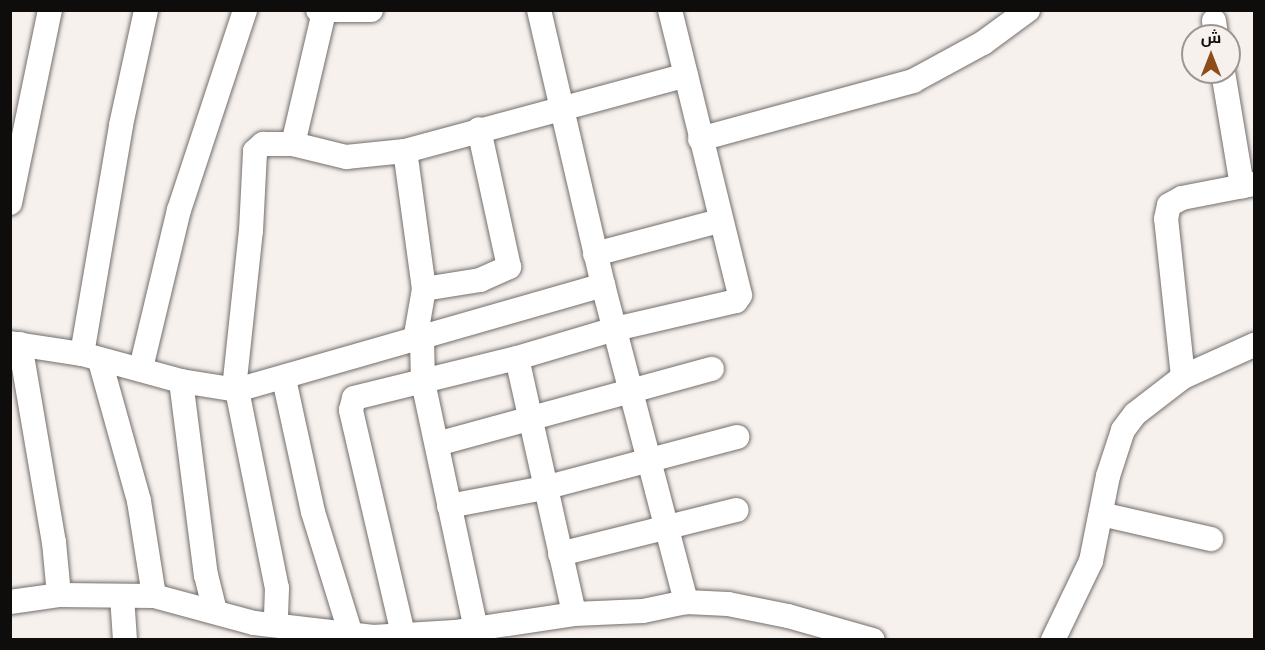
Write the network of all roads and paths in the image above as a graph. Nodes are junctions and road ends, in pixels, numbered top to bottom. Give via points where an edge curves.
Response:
1 (50, 10) edge
2 (146, 10) edge
3 (245, 10) edge
4 (371, 10) edge
5 (539, 10) edge
6 (670, 10) edge
7 (1028, 10) edge
8 (321, 11) edge
9 (686, 75) junction
10 (1226, 84) edge
11 (562, 110) junction
12 (479, 129) junction
13 (700, 139) junction
14 (293, 144) junction
15 (405, 151) junction
16 (1248, 185) edge
17 (10, 203) edge
18 (719, 221) junction
19 (595, 254) junction
20 (603, 285) junction
21 (424, 289) junction
22 (615, 328) junction
23 (419, 340) junction
24 (15, 344) edge
25 (1254, 345) edge
26 (91, 358) junction
27 (517, 358) junction
28 (141, 368) junction
29 (712, 369) dead end
30 (1183, 377) junction
31 (284, 379) junction
32 (181, 381) junction
33 (423, 382) junction
34 (631, 389) junction
35 (235, 390) junction
36 (529, 419) junction
37 (737, 437) dead end
38 (436, 444) junction
39 (646, 459) junction
40 (544, 488) junction
41 (449, 506) junction
42 (737, 510) dead end
43 (1101, 514) junction
44 (665, 530) junction
45 (1211, 539) dead end
46 (560, 554) junction
47 (59, 595) junction
48 (122, 596) junction
49 (154, 596) junction
50 (10, 602) edge
51 (686, 602) junction
52 (215, 611) junction
53 (574, 614) junction
54 (276, 624) junction
55 (476, 629) junction
56 (507, 631) edge
57 (403, 634) junction
58 (325, 635) edge
59 (351, 635) junction
60 (125, 639) edge
61 (873, 639) edge
62 (1053, 639) edge

1 - 17 street
2 - 26 street via 121,125
3 - 28 street via 179,210
4 - 8 street
5 - 11 street
6 - 9 street
7 - 13 street via 975,48 913,81
8 - 14 street
9 - 11 street
9 - 13 street
10 - 16 street
11 - 12 street
11 - 19 street
12 - 15 street
12 - 21 street via 509,267 480,280
13 - 18 street
14 - 15 street via 346,157
14 - 35 street via 263,144 255,151
15 - 21 street
16 - 30 street via 1182,198 1169,205 1166,219
18 - 19 street
18 - 22 street via 740,295 736,301
19 - 20 street
20 - 22 street
20 - 23 street
21 - 23 street
22 - 27 street
22 - 34 street
23 - 31 street
23 - 33 street
24 - 26 street
24 - 47 street via 54,542
25 - 30 street
26 - 28 street
26 - 49 street via 139,501
27 - 33 street
27 - 36 street
28 - 32 street
29 - 34 street
30 - 43 street via 1135,414 1123,430
31 - 35 street
31 - 59 street via 313,512
32 - 35 street
32 - 52 street via 206,575
33 - 38 street
33 - 57 street via 354,398 351,404
34 - 36 street
34 - 39 street
35 - 54 street via 277,588
36 - 38 street
36 - 40 street
37 - 39 street
38 - 41 street
39 - 40 street
39 - 44 street
40 - 41 street
40 - 46 street
41 - 55 street
42 - 44 street
43 - 45 street
43 - 62 street via 1091,561
44 - 46 street
44 - 51 street
46 - 53 street
47 - 48 street
47 - 50 street
48 - 49 street
48 - 60 street
49 - 52 street
51 - 53 street via 644,611
51 - 61 street via 728,604 788,615
52 - 54 street via 254,623
53 - 56 street
54 - 58 street
55 - 56 street
55 - 57 street
57 - 59 street
58 - 59 street

